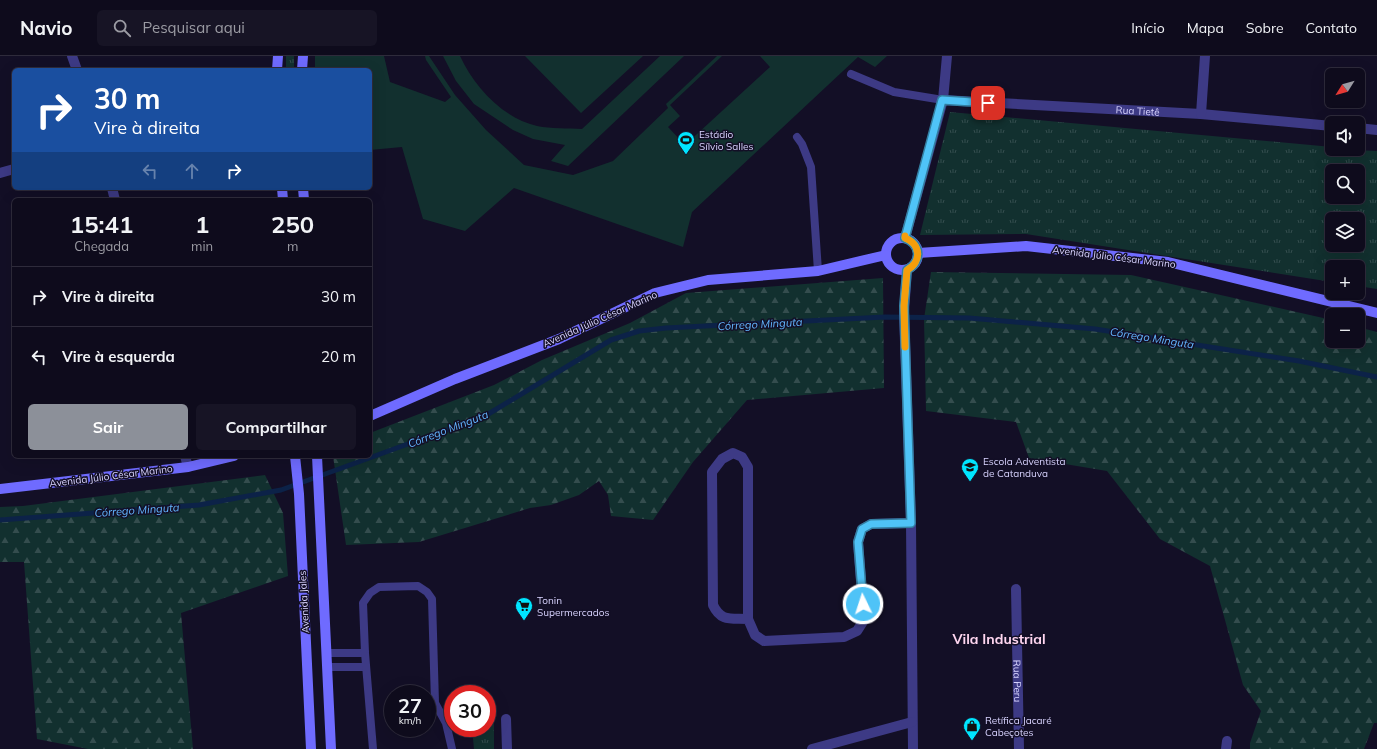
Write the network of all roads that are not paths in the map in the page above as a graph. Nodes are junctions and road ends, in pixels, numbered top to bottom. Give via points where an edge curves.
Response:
1 (72, 56) edge
2 (278, 56) edge
3 (303, 56) edge
4 (947, 56) edge
5 (1205, 56) edge
6 (76, 68) edge
7 (277, 68) edge
8 (302, 68) edge
9 (851, 74) dead end
10 (942, 100) junction
11 (1201, 114) junction
12 (1325, 125) edge
13 (1365, 129) edge
14 (1377, 130) edge
15 (797, 137) dead end
16 (12, 170) edge
17 (0, 173) edge
18 (905, 238) junction
19 (918, 253) junction
20 (886, 255) junction
21 (907, 270) junction
22 (818, 271) junction
23 (1377, 313) edge
24 (395, 406) junction
25 (372, 408) edge
26 (372, 415) edge
27 (186, 458) edge
28 (223, 458) edge
29 (295, 458) edge
30 (317, 458) edge
31 (188, 467) junction
32 (0, 489) edge
33 (911, 523) junction
34 (1016, 589) dead end
35 (748, 619) junction
36 (326, 653) junction
37 (365, 653) junction
38 (327, 667) junction
39 (366, 667) junction
40 (506, 719) dead end
41 (912, 722) junction
42 (311, 749) edge
43 (331, 749) edge
44 (373, 749) edge
45 (452, 749) edge
46 (507, 749) edge
47 (812, 749) edge
48 (913, 749) edge
49 (1019, 749) edge

1 - 6 street
2 - 7 street
3 - 8 street
4 - 10 street
5 - 11 street
9 - 10 lane via 894,92
10 - 11 street, Rua Tietê
10 - 18 street
11 - 12 street, Rua Tietê
13 - 14 street
15 - 22 lane via 811,167
16 - 17 street
18 - 19 street via 912,241
18 - 20 street via 891,242
19 - 21 street via 917,260
19 - 23 street, Avenida Júlio César Marino via 1026,246 1168,262
20 - 21 street via 893,267
20 - 22 street, Avenida Júlio César Marino
21 - 33 street via 904,325
22 - 24 street, Avenida Júlio César Marino via 708,280 655,293 559,339 455,379
24 - 25 street, Avenida Júlio César Marino
24 - 26 street, Avenida Júlio César Marino
27 - 31 street
28 - 31 street, Avenida Júlio César Marino
29 - 42 street, Avenida Jales
30 - 36 street, Avenida Jales
31 - 32 street, Avenida Júlio César Marino
33 - 35 street via 871,524 862,529 858,542 864,620 857,631 844,637 764,641 755,635
33 - 41 street
34 - 49 street, Rua Peru
35 - 35 street via 748,467 742,456 733,453 722,458 712,472 713,605 717,614 724,617
36 - 37 lane
36 - 38 street, Avenida Jales
37 - 39 lane
37 - 45 lane via 363,603 370,593 379,587 418,586 426,592 432,599 435,703 446,723
38 - 39 lane
38 - 43 street, Avenida Jales
39 - 44 lane
40 - 46 street
41 - 47 street
41 - 48 street

